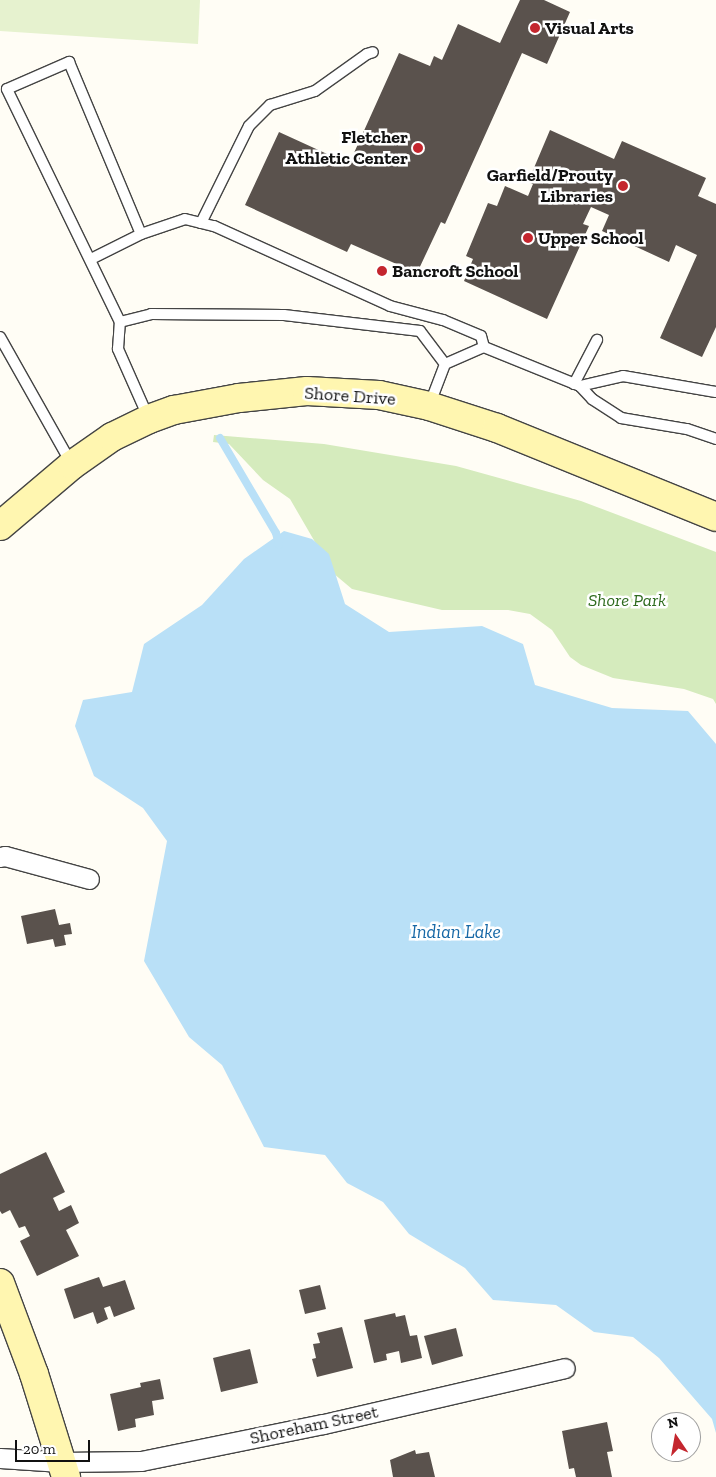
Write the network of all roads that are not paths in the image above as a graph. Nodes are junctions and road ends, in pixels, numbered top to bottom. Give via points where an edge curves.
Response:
1 (374, 52) dead end
2 (200, 223) junction
3 (141, 234) junction
4 (91, 259) junction
5 (120, 322) junction
6 (0, 337) edge
7 (597, 340) dead end
8 (484, 347) junction
9 (445, 364) junction
10 (577, 385) junction
11 (716, 392) edge
12 (429, 406) junction
13 (149, 419) junction
14 (716, 439) edge
15 (72, 465) junction
16 (716, 518) edge
17 (0, 526) edge
18 (0, 857) edge
19 (89, 879) dead end
20 (0, 1283) edge
21 (565, 1368) dead end
22 (0, 1458) edge
23 (64, 1469) edge

1 - 2 lane via 315,91 270,105 249,126
2 - 3 lane via 185,219
2 - 8 lane via 214,226 390,306 443,320 482,336
3 - 4 lane
3 - 4 lane via 68,62 7,89
4 - 5 lane
5 - 9 lane via 151,314 284,315 420,331
5 - 13 lane via 118,348
6 - 15 lane
7 - 10 lane
8 - 9 lane
8 - 10 lane
9 - 12 lane
10 - 11 lane via 623,376
10 - 14 lane via 621,418 688,428
12 - 13 main road, Shore Drive via 379,395 307,392 216,402
12 - 16 main road, Shore Drive via 491,426
13 - 15 main road, Shore Drive via 112,437
15 - 17 main road, Shore Drive
18 - 19 street
20 - 23 main road via 34,1374
21 - 23 street, Shoreham Street via 323,1424 141,1461
22 - 23 street, Shoreham Street

